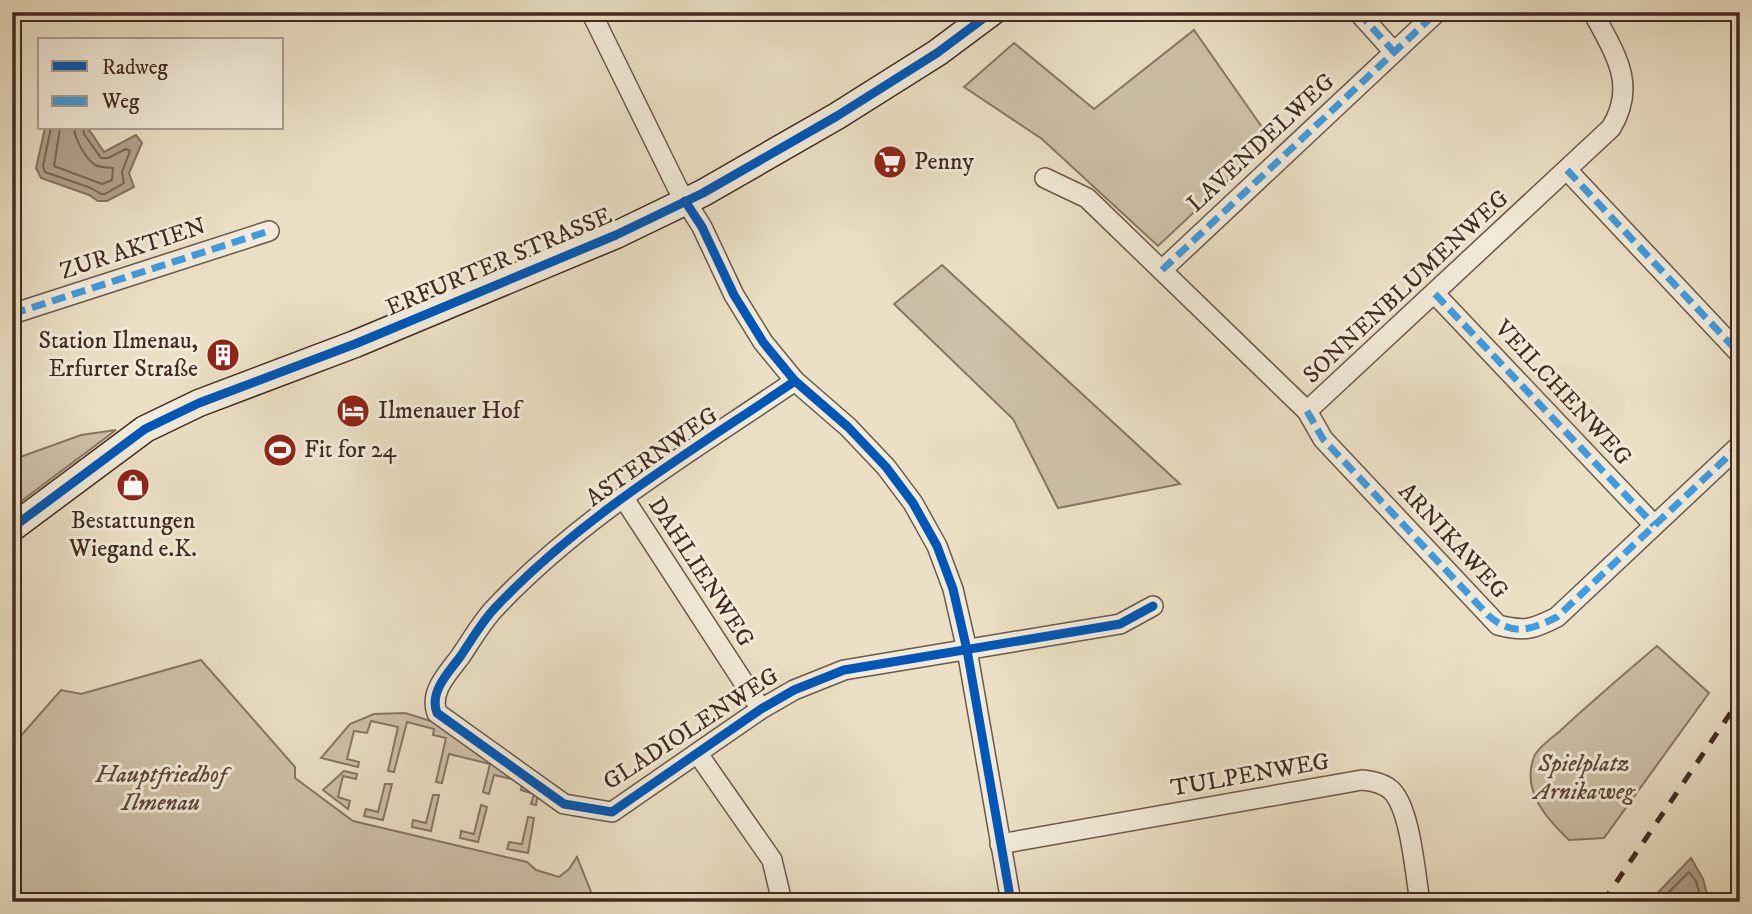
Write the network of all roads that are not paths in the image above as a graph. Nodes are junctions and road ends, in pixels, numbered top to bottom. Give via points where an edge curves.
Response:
1 (591, 12) edge
2 (992, 12) edge
3 (1358, 12) edge
4 (1437, 12) edge
5 (1594, 13) edge
6 (1394, 52) junction
7 (1567, 170) junction
8 (1045, 178) dead end
9 (685, 201) junction
10 (269, 232) dead end
11 (1162, 270) junction
12 (1435, 293) junction
13 (12, 314) edge
14 (1740, 354) edge
15 (795, 381) junction
16 (1307, 411) junction
17 (1740, 445) edge
18 (623, 497) junction
19 (1654, 525) junction
20 (12, 528) edge
21 (1153, 606) dead end
22 (967, 650) junction
23 (761, 709) junction
24 (698, 754) junction
25 (564, 804) joint
26 (1000, 844) junction
27 (782, 902) edge
28 (1011, 902) edge
29 (1420, 902) edge

1 - 9 street
2 - 9 main road, ERFURTER STRASSE via 837,116
3 - 6 street
4 - 6 street, LAVENDELWEG
5 - 7 street, SONNENBLUMENWEG via 1619,63 1622,106 1611,128
6 - 11 street, LAVENDELWEG
7 - 12 street, SONNENBLUMENWEG
7 - 14 street
8 - 11 street, SONNENBLUMENWEG via 1087,198
9 - 15 street via 734,295
9 - 20 main road, ERFURTER STRASSE via 616,235 145,429
10 - 13 street, ZUR AKTIEN
11 - 16 street, SONNENBLUMENWEG
12 - 16 street, SONNENBLUMENWEG
12 - 19 street, VEILCHENWEG
15 - 18 street, ASTERNWEG
15 - 22 street via 857,437 913,503 937,546 953,589
16 - 19 street, ARNIKAWEG via 1323,439 1498,625 1533,629 1557,617
17 - 19 street, ARNIKAWEG
18 - 23 street, DAHLIENWEG
18 - 25 street, ASTERNWEG via 492,610 439,686 433,704 446,720
21 - 22 street, GLADIOLENWEG via 1120,624
22 - 23 street, GLADIOLENWEG via 844,670
22 - 26 street
23 - 24 street, GLADIOLENWEG
24 - 25 street, GLADIOLENWEG via 612,812
24 - 27 street via 772,860
26 - 28 street
26 - 29 street, TULPENWEG via 1362,779 1391,790 1404,811

